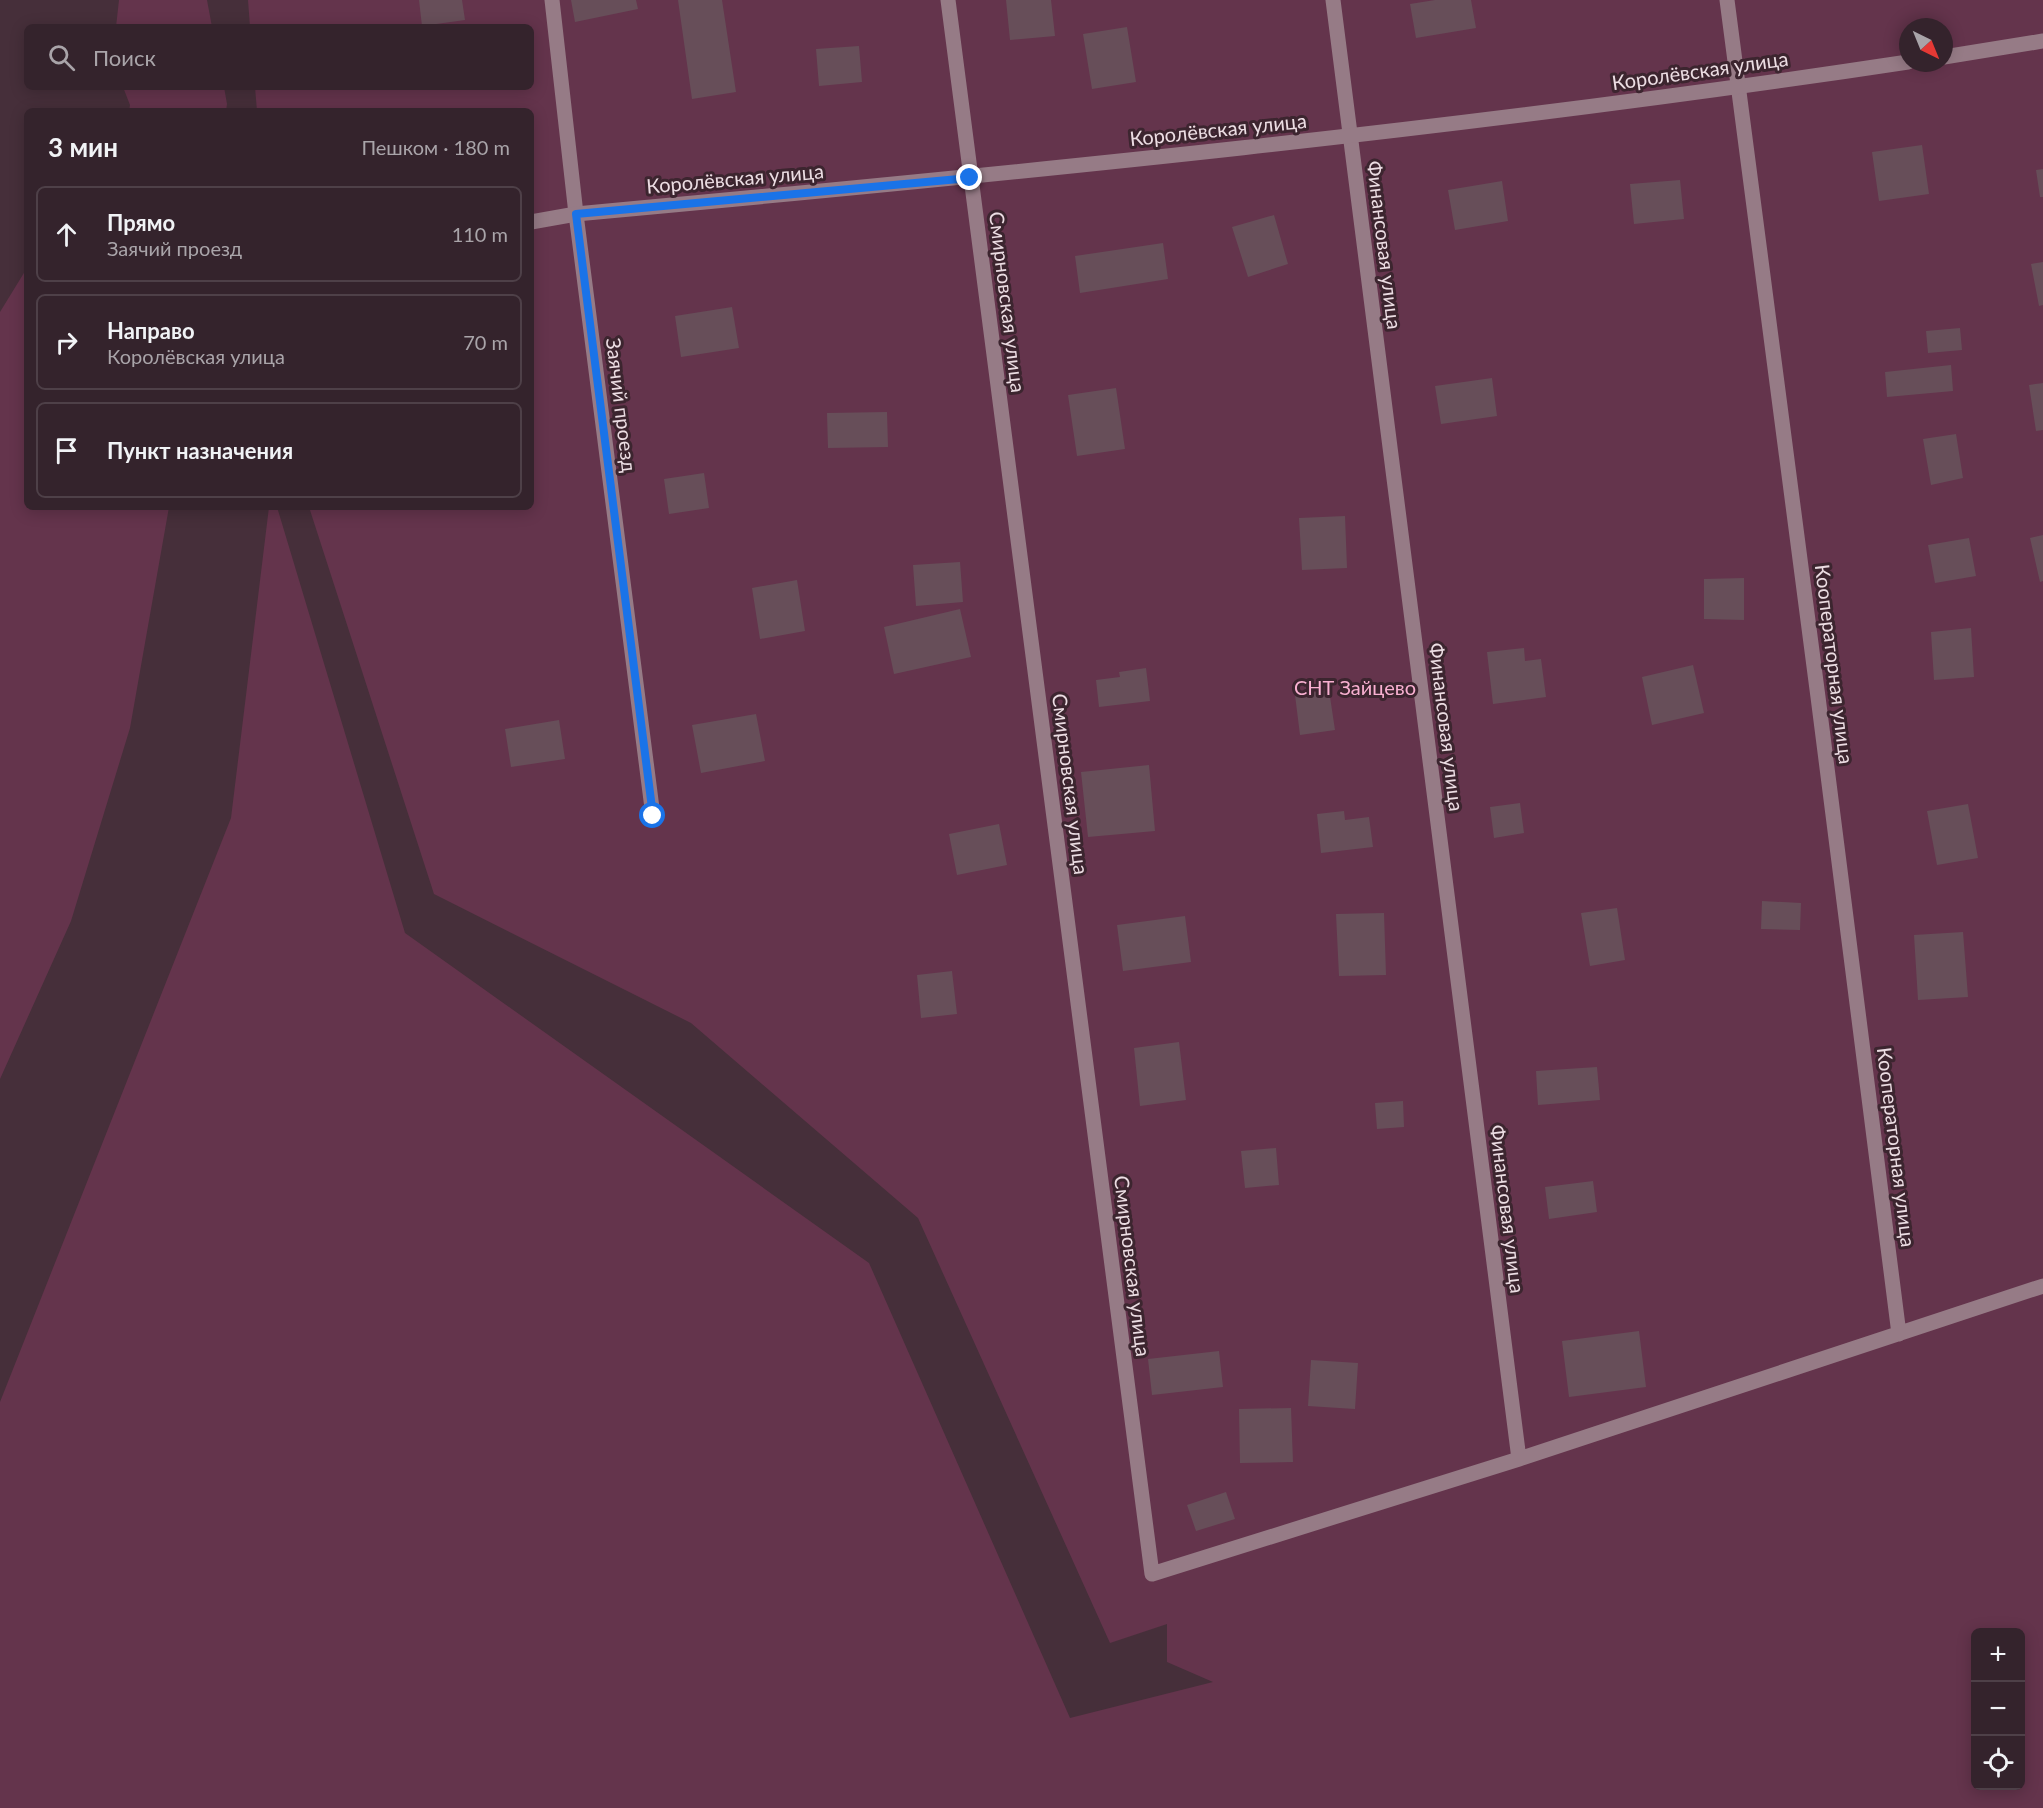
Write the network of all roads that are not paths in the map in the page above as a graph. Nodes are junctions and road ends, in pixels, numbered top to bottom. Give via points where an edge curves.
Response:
1 (552, 0) edge
2 (948, 0) edge
3 (1332, 0) edge
4 (1727, 0) edge
5 (2043, 41) edge
6 (1953, 56) edge
7 (1899, 63) edge
8 (1738, 88) junction
9 (1350, 136) junction
10 (970, 178) junction
11 (576, 214) junction
12 (534, 221) edge
13 (653, 816) dead end
14 (2043, 1286) edge
15 (1899, 1334) junction
16 (1519, 1459) junction

1 - 11 street, Заячий проезд
2 - 10 street, Смирновская улица
3 - 9 street, Финансовая улица
4 - 8 street, Кооператорная улица
5 - 6 street
7 - 8 street, Королёвская улица
8 - 9 street, Королёвская улица
8 - 15 street, Кооператорная улица
9 - 10 street, Королёвская улица
9 - 16 street, Финансовая улица
10 - 11 street, Королёвская улица
10 - 16 street, Смирновская улица via 1152,1574
11 - 12 street, Королёвская улица
11 - 13 street, Заячий проезд
14 - 15 street
15 - 16 street

